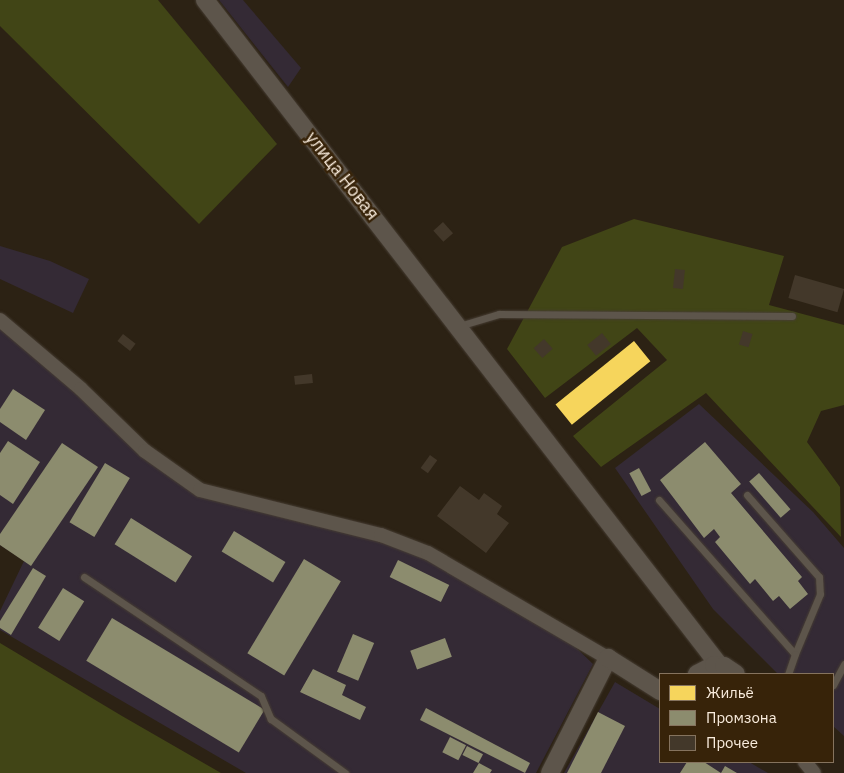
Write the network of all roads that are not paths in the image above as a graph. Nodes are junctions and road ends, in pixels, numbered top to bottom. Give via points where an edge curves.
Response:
1 (205, 0) edge
2 (792, 316) dead end
3 (0, 320) edge
4 (459, 326) junction
5 (747, 495) dead end
6 (659, 500) dead end
7 (84, 577) dead end
8 (795, 654) junction
9 (608, 658) junction
10 (844, 664) edge
11 (706, 670) edge
12 (728, 673) edge
13 (788, 673) edge
14 (834, 683) edge
15 (656, 685) edge
16 (345, 773) edge
17 (550, 773) edge

1 - 4 street, улица Новая
2 - 4 lane via 500,314
3 - 9 street via 66,376 145,451 200,490 381,534 428,553
4 - 11 street, улица Новая via 697,640
5 - 8 lane via 819,578 820,594
6 - 8 lane
7 - 16 lane via 261,696 271,719
8 - 13 lane
9 - 15 street
9 - 17 street
10 - 14 lane
11 - 12 street

